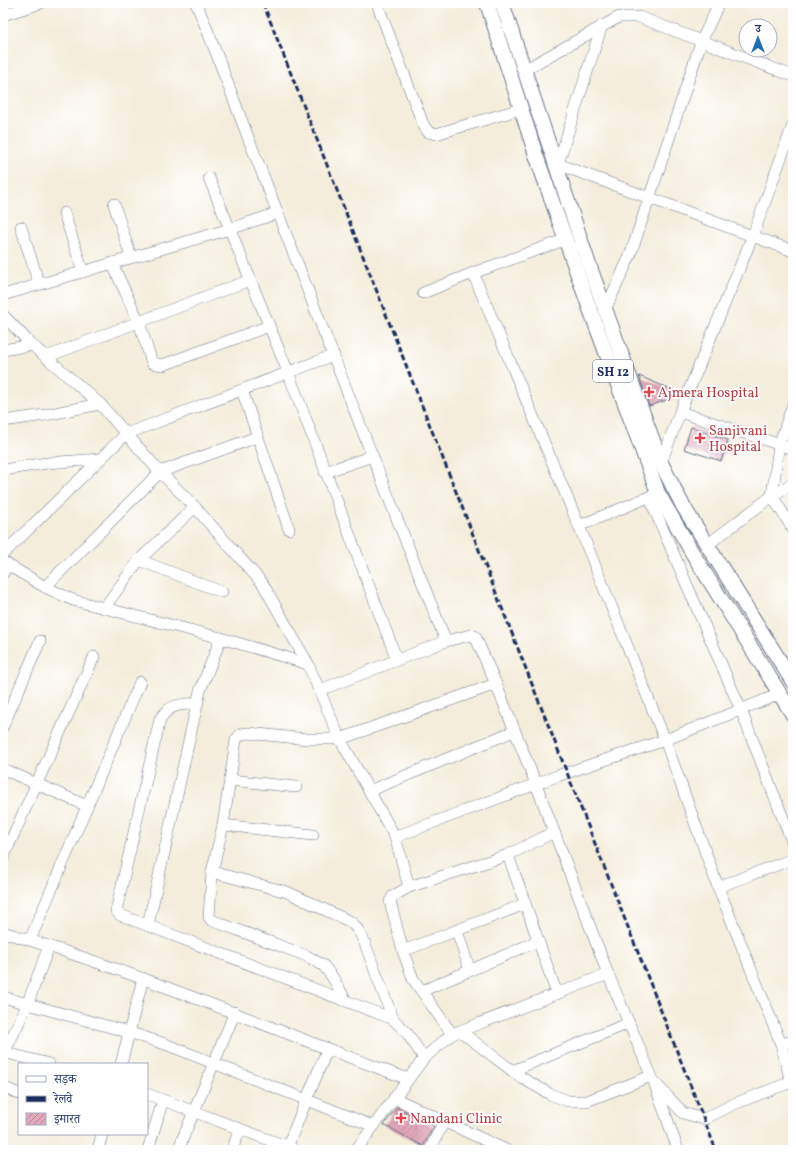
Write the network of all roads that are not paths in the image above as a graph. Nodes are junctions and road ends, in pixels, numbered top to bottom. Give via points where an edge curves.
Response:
1 (4, 3) edge
2 (41, 3) edge
3 (196, 3) edge
4 (487, 3) edge
5 (502, 3) edge
6 (719, 3) edge
7 (378, 6) dead end
8 (6, 14) edge
9 (602, 25) junction
10 (701, 42) junction
11 (524, 70) junction
12 (793, 76) edge
13 (521, 109) junction
14 (793, 125) edge
15 (557, 163) junction
16 (209, 178) dead end
17 (649, 199) junction
18 (114, 204) dead end
19 (64, 213) dead end
20 (278, 213) junction
21 (20, 228) dead end
22 (230, 229) junction
23 (753, 236) junction
24 (567, 239) junction
25 (793, 251) edge
26 (132, 257) junction
27 (112, 263) junction
28 (83, 272) junction
29 (473, 273) junction
30 (250, 280) junction
31 (39, 284) junction
32 (423, 293) dead end
33 (3, 295) edge
34 (605, 310) junction
35 (3, 315) edge
36 (139, 322) junction
37 (269, 326) junction
38 (32, 345) junction
39 (3, 350) edge
40 (334, 355) junction
41 (46, 357) junction
42 (288, 372) junction
43 (242, 390) junction
44 (100, 404) junction
45 (793, 404) edge
46 (680, 412) junction
47 (3, 421) edge
48 (126, 434) junction
49 (257, 437) junction
50 (779, 445) junction
51 (793, 449) edge
52 (373, 456) junction
53 (100, 459) junction
54 (661, 462) junction
55 (3, 470) edge
56 (160, 472) junction
57 (325, 472) junction
58 (793, 483) edge
59 (654, 495) junction
60 (772, 496) junction
61 (195, 507) junction
62 (579, 526) junction
63 (290, 529) dead end
64 (793, 529) edge
65 (707, 545) junction
66 (139, 560) junction
67 (4, 563) edge
68 (45, 587) junction
69 (222, 592) dead end
70 (104, 608) junction
71 (221, 638) junction
72 (40, 641) dead end
73 (446, 641) junction
74 (94, 657) dead end
75 (397, 660) junction
76 (308, 664) junction
77 (140, 682) dead end
78 (793, 682) edge
79 (496, 684) junction
80 (320, 690) junction
81 (780, 694) junction
82 (198, 703) junction
83 (741, 710) junction
84 (793, 715) edge
85 (3, 726) edge
86 (514, 731) junction
87 (340, 739) junction
88 (665, 740) junction
89 (3, 769) edge
90 (230, 780) junction
91 (536, 784) junction
92 (36, 785) junction
93 (296, 787) dead end
94 (369, 791) junction
95 (87, 806) junction
96 (223, 825) junction
97 (554, 832) junction
98 (313, 835) dead end
99 (395, 837) junction
100 (793, 844) edge
101 (508, 855) junction
102 (3, 858) edge
103 (793, 859) edge
104 (212, 872) junction
105 (409, 887) junction
106 (718, 887) junction
107 (525, 904) junction
108 (148, 925) junction
109 (457, 931) junction
110 (3, 932) edge
111 (30, 940) junction
112 (538, 942) junction
113 (49, 946) junction
114 (403, 951) junction
115 (470, 971) junction
116 (608, 974) junction
117 (142, 978) junction
118 (422, 991) junction
119 (557, 994) junction
120 (3, 997) edge
121 (346, 1001) junction
122 (27, 1005) junction
123 (235, 1012) junction
124 (393, 1019) junction
125 (629, 1023) junction
126 (128, 1032) junction
127 (454, 1034) junction
128 (793, 1041) edge
129 (781, 1044) junction
130 (327, 1050) junction
131 (4, 1054) edge
132 (426, 1056) junction
133 (214, 1062) junction
134 (44, 1063) edge
135 (121, 1063) edge
136 (512, 1070) junction
137 (408, 1079) junction
138 (652, 1079) junction
139 (792, 1084) edge
140 (3, 1087) edge
141 (18, 1094) edge
142 (148, 1094) edge
143 (394, 1098) junction
144 (163, 1100) junction
145 (306, 1100) junction
146 (194, 1111) junction
147 (444, 1121) junction
148 (373, 1126) junction
149 (240, 1129) junction
150 (102, 1135) edge
151 (290, 1149) edge
152 (678, 1149) edge
153 (98, 1150) edge
154 (148, 1150) edge
155 (178, 1150) edge
156 (232, 1150) edge
157 (356, 1150) edge
158 (430, 1150) edge
159 (506, 1150) edge

1 - 8 street
2 - 8 street
3 - 20 street
4 - 13 main road, SH 12
5 - 11 main road, SH 12
6 - 10 street
7 - 13 street via 428,132 436,134
9 - 10 street via 619,17 639,17
9 - 11 street
9 - 15 street
10 - 12 street
10 - 17 street
11 - 15 main road, SH 12
13 - 24 main road, SH 12
14 - 23 street
15 - 17 street
15 - 34 main road, SH 12
16 - 22 street
17 - 23 street
17 - 34 street via 630,256
18 - 26 street
19 - 28 street
20 - 22 street
20 - 40 street
21 - 31 street
22 - 26 street
22 - 30 street
23 - 25 street
23 - 46 street
24 - 29 street
24 - 59 main road, SH 12 via 645,462
26 - 27 street
27 - 28 street
27 - 36 street
28 - 31 street
29 - 32 street
29 - 62 street
30 - 36 street
30 - 37 street
31 - 33 street
34 - 54 main road, SH 12
35 - 38 street
36 - 37 street via 152,362 157,365
36 - 41 street
37 - 42 street
38 - 39 street
38 - 41 street
40 - 42 street
40 - 52 street
41 - 44 street
42 - 43 street
42 - 57 street
43 - 48 street
43 - 49 street
44 - 47 street
44 - 48 street
45 - 50 street
46 - 50 street
46 - 54 street
48 - 53 street
48 - 56 street
49 - 56 street
49 - 63 street
50 - 51 street
50 - 60 street
52 - 57 street
52 - 73 street
53 - 55 street
53 - 67 street
54 - 65 main road, SH 12 via 683,506
56 - 61 street
56 - 68 street
57 - 75 street
58 - 60 street
59 - 62 street
59 - 81 main road, SH 12 via 694,554
59 - 83 street
60 - 64 street
60 - 65 street
61 - 66 street
61 - 76 street via 263,584
62 - 88 street
65 - 78 main road, SH 12
66 - 69 street
66 - 70 street
67 - 68 street
68 - 70 street via 73,600
70 - 71 street
71 - 76 street
71 - 82 street
72 - 85 street
73 - 75 street
73 - 79 street via 475,636
74 - 92 street
75 - 80 street
76 - 80 street
77 - 95 street
79 - 86 street
79 - 87 street
80 - 87 street
81 - 83 street
81 - 84 main road, SH 12
82 - 108 street
82 - 108 street via 173,706 166,710 160,719 117,903 116,911 120,915
83 - 88 street
83 - 100 street
86 - 91 street
86 - 94 street
87 - 90 street via 307,740 241,734 236,740
87 - 94 street
88 - 91 street
88 - 106 street
89 - 92 street
90 - 93 street
90 - 96 street
91 - 97 street
91 - 99 street
92 - 95 street
92 - 102 street
94 - 99 street
95 - 111 street
96 - 98 street
96 - 104 street
97 - 101 street
97 - 116 street
99 - 105 street
101 - 105 street
101 - 107 street
103 - 106 street
104 - 121 street via 208,913 211,920 307,956 324,966
104 - 124 street via 288,892 351,922 364,941
105 - 114 street via 393,896 390,901
106 - 129 street
107 - 109 street
107 - 112 street
108 - 121 street
109 - 114 street
109 - 115 street
110 - 111 street
111 - 113 street
112 - 115 street
112 - 119 street
113 - 117 street
113 - 122 street
114 - 118 street via 413,979
115 - 118 street
116 - 119 street
116 - 125 street
117 - 123 street
117 - 126 street
118 - 127 street
119 - 127 street
120 - 122 street
121 - 124 street
122 - 126 street
122 - 131 street
123 - 130 street
123 - 133 street
124 - 132 street
125 - 136 street
125 - 138 street
126 - 133 street
126 - 135 street
127 - 132 street
127 - 136 street
128 - 129 street
129 - 139 street
130 - 137 street
130 - 145 street
131 - 134 street
132 - 137 street
133 - 145 street
133 - 146 street
136 - 138 street via 550,1094 568,1101 587,1101
137 - 143 street
138 - 139 street via 683,1113 704,1119 734,1104
138 - 152 street
140 - 141 street
142 - 144 street
143 - 147 street
143 - 148 street
144 - 146 street
144 - 154 street
145 - 148 street
145 - 151 street
146 - 149 street
146 - 155 street
147 - 158 street
147 - 159 street
148 - 157 street
149 - 151 street
149 - 156 street
150 - 153 street

